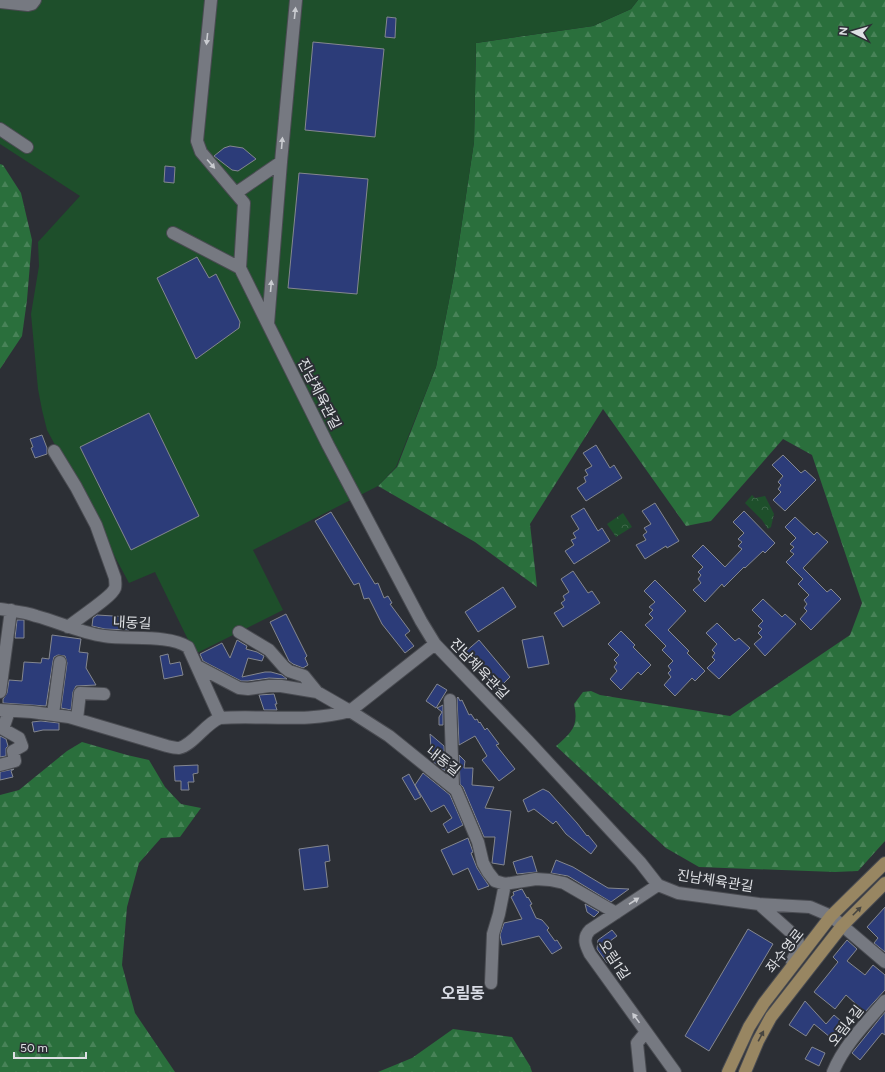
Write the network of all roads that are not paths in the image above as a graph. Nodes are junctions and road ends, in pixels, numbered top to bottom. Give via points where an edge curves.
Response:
1 (35, 0) edge
2 (211, 0) edge
3 (296, 0) edge
4 (0, 2) edge
5 (0, 129) edge
6 (27, 147) dead end
7 (281, 162) junction
8 (236, 193) junction
9 (173, 233) dead end
10 (240, 268) junction
11 (268, 325) junction
12 (54, 451) dead end
13 (6, 610) edge
14 (68, 626) junction
15 (239, 632) dead end
16 (435, 644) junction
17 (60, 662) dead end
18 (197, 666) junction
19 (0, 692) edge
20 (317, 692) junction
21 (104, 694) dead end
22 (450, 700) dead end
23 (4, 711) edge
24 (350, 711) junction
25 (53, 714) junction
26 (220, 718) junction
27 (77, 719) junction
28 (0, 765) edge
29 (453, 787) junction
30 (885, 863) edge
31 (885, 883) edge
32 (505, 884) junction
33 (658, 885) junction
34 (759, 904) junction
35 (616, 913) junction
36 (831, 916) junction
37 (842, 926) junction
38 (885, 962) edge
39 (491, 983) dead end
40 (885, 1001) edge
41 (764, 1003) junction
42 (646, 1032) junction
43 (640, 1072) edge
44 (675, 1072) edge
45 (728, 1072) edge
46 (745, 1072) edge
47 (833, 1072) edge

1 - 4 street via 28,5
2 -> 8 street via 197,141 201,152
7 -> 3 street
5 - 6 street
7 - 8 street
11 -> 7 street
8 - 10 street via 244,203
9 - 10 street
10 - 11 street, 진남체육관길
11 - 16 street, 진남체육관길 via 332,452
12 - 14 street via 96,526 115,578 113,591
13 - 14 street, 내동길
13 - 19 street
14 - 18 street, 내동길 via 102,636 180,642 188,647
15 - 20 street via 269,650 289,671 304,676
16 - 24 street
16 - 33 street, 진남체육관길 via 534,747
17 - 25 street
18 - 20 street via 243,690 281,686
18 - 26 street, 내동길
20 - 24 street, 내동길
21 - 27 street via 80,693
22 - 29 street
23 - 25 street
23 - 28 street via 3,729 19,738 22,746 13,751 15,761
24 - 26 street via 318,717
24 - 29 street, 내동길 via 389,736
25 - 27 street
26 - 27 street via 178,748
29 - 32 street, 내동길 via 459,794 478,842 485,868 495,881
30 - 36 main road, 좌수영로
37 -> 31 main road
32 - 35 street via 536,879 564,883
32 - 39 street via 494,934
33 - 34 street, 진남체육관길 via 678,893
35 -> 33 street, 오림1길
34 - 36 street, 진남체육관길 via 810,907
34 - 41 street via 797,938 799,948
42 -> 35 street, 오림1길 via 590,954 585,942 590,930
36 - 37 street, 진남체육관길
36 - 41 main road, 좌수영로
37 - 38 street, 진남체육관길
46 -> 37 main road via 771,1017
40 - 47 street, 오림4길 via 845,1049
41 - 45 main road, 좌수영로 via 749,1027
42 - 43 street via 637,1043
42 - 44 street, 오림1길

